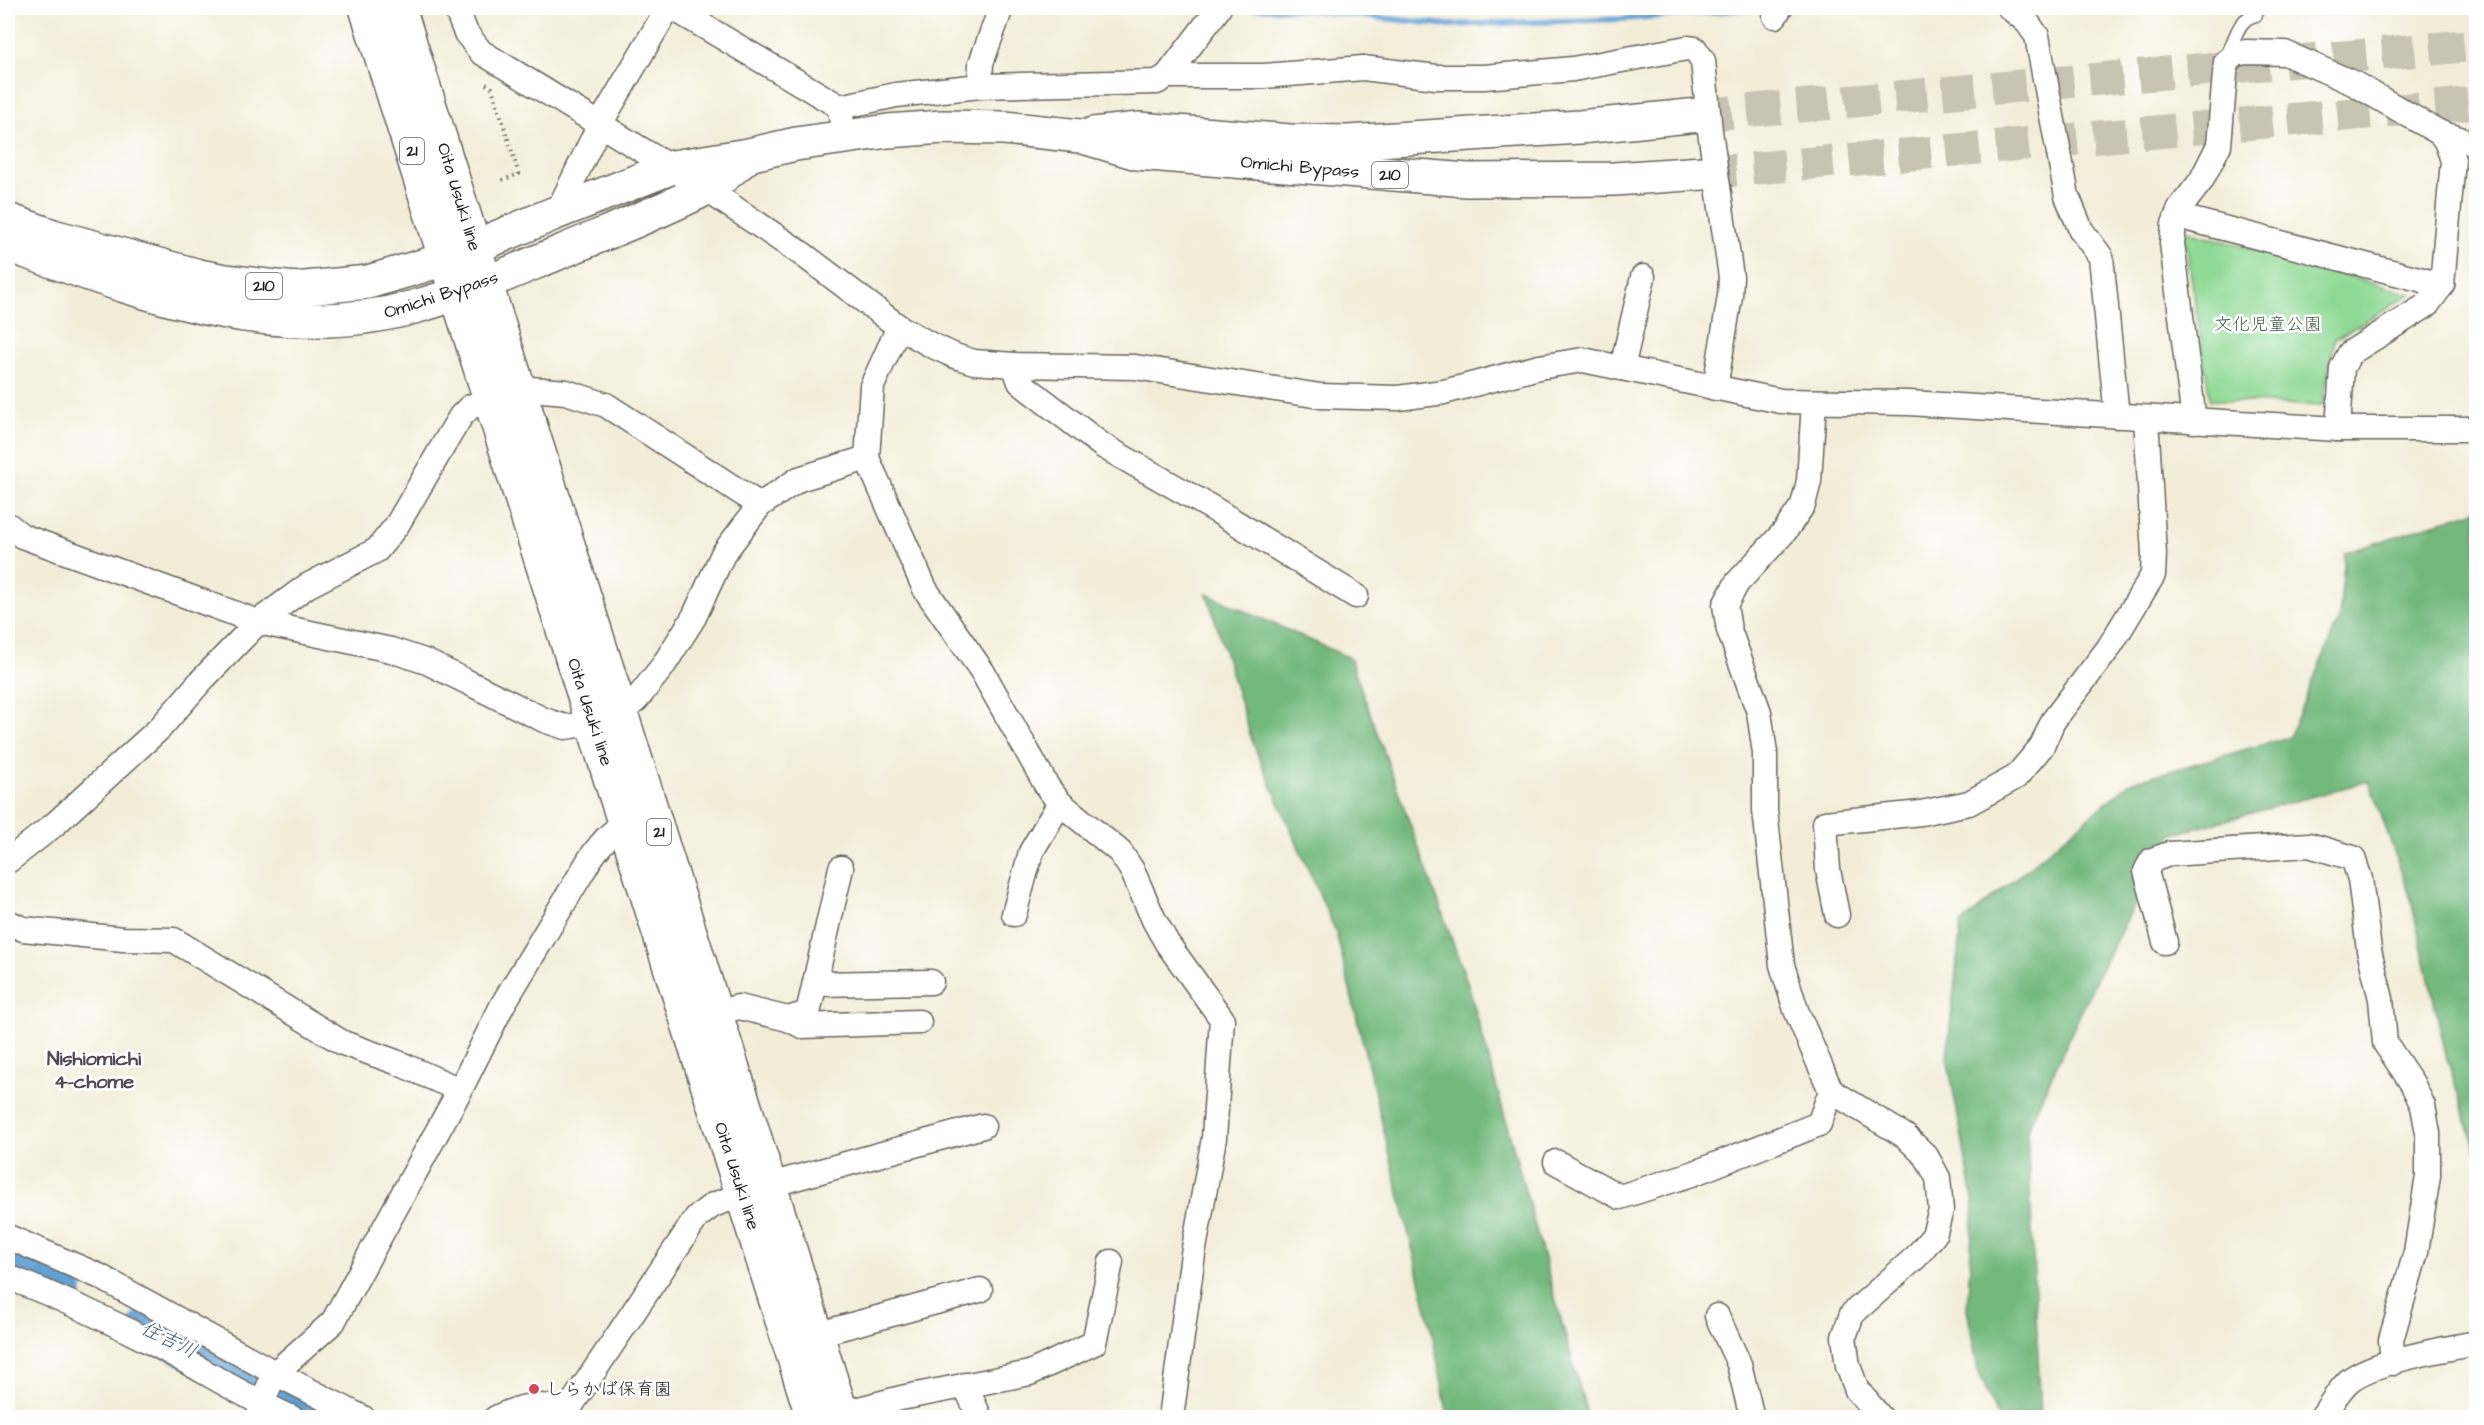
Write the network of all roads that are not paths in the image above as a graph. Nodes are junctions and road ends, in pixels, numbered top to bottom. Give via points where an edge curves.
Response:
1 (366, 8) edge
2 (399, 8) edge
3 (456, 8) edge
4 (668, 8) edge
5 (674, 8) edge
6 (1001, 8) edge
7 (1219, 8) edge
8 (2010, 8) edge
9 (2256, 15) dead end
10 (2231, 57) junction
11 (1167, 76) junction
12 (980, 86) junction
13 (1699, 115) tunnel mouth
14 (841, 122) junction
15 (600, 124) junction
16 (2440, 133) junction
17 (1080, 136) junction
18 (2476, 144) edge
19 (748, 155) junction
20 (673, 167) junction
21 (1703, 173) tunnel mouth
22 (706, 189) junction
23 (553, 213) junction
24 (2177, 216) junction
25 (8, 220) edge
26 (8, 245) edge
27 (460, 253) junction
28 (1643, 277) dead end
29 (2442, 285) junction
30 (471, 288) junction
31 (899, 327) junction
32 (1014, 366) junction
33 (1622, 368) junction
34 (1715, 388) junction
35 (505, 393) junction
36 (1814, 402) junction
37 (2117, 416) junction
38 (2146, 418) junction
39 (2194, 421) junction
40 (2338, 429) junction
41 (2476, 429) edge
42 (867, 458) junction
43 (760, 505) junction
44 (8, 525) edge
45 (1356, 596) dead end
46 (258, 622) junction
47 (607, 718) junction
48 (1060, 803) junction
49 (638, 817) junction
50 (8, 861) edge
51 (840, 868) dead end
52 (1014, 914) dead end
53 (1836, 915) dead end
54 (8, 922) edge
55 (2165, 942) dead end
56 (931, 982) dead end
57 (815, 984) junction
58 (701, 1016) junction
59 (788, 1019) junction
60 (919, 1022) dead end
61 (460, 1090) junction
62 (1831, 1091) junction
63 (983, 1126) dead end
64 (1556, 1162) dead end
65 (756, 1190) junction
66 (8, 1237) edge
67 (1111, 1262) dead end
68 (8, 1277) edge
69 (980, 1290) dead end
70 (1717, 1316) dead end
71 (803, 1338) junction
72 (2476, 1343) edge
73 (2393, 1363) junction
74 (275, 1373) junction
75 (965, 1385) junction
76 (260, 1411) edge
77 (569, 1415) edge
78 (831, 1416) edge
79 (292, 1418) edge
80 (363, 1418) edge
81 (496, 1418) edge
82 (980, 1418) edge
83 (1171, 1418) edge
84 (1752, 1418) edge
85 (1881, 1418) edge
86 (2321, 1418) edge

1 - 27 main road, Oita Usuki line / 21
2 - 27 main road, Oita Usuki line / 21
3 - 15 street via 466,33 481,52
4 - 15 street
5 - 14 street
6 - 12 street via 981,63
7 - 11 street
8 - 37 street via 2037,36 2067,196 2081,230 2101,257
9 - 10 lane via 2247,16 2242,22 2229,51
10 - 16 street via 2246,52 2285,53 2348,81
10 - 24 street via 2224,70 2219,145
11 - 12 street via 1146,84 1053,82
11 - 34 street via 1264,76 1363,68 1436,78 1484,77 1573,69 1695,49 1703,61 1731,277
12 - 14 street via 896,95
13 - 17 main road, Omichi Bypass / 210 via 1348,142 1139,129
14 - 17 main road, Omichi Bypass / 210 via 1004,128
14 - 19 main road, Omichi Bypass / 210 via 795,144
15 - 20 street
15 - 23 street via 561,205
16 - 18 street
16 - 29 street via 2453,160
17 - 21 main road, Omichi Bypass / 210 via 1137,153 1432,178 1614,179
19 - 20 main road, Omichi Bypass / 210
19 - 22 main road, Omichi Bypass / 210
20 - 22 street
20 - 23 main road, Omichi Bypass / 210
22 - 30 main road, Omichi Bypass / 210
22 - 31 street via 805,256
23 - 27 main road, Omichi Bypass / 210
24 - 29 street
24 - 39 street via 2172,243
25 - 27 main road, Omichi Bypass / 210 via 199,276 266,287 295,289 368,282
26 - 30 main road, Omichi Bypass / 210 via 173,302 252,318 328,320 376,316
27 - 30 main road, Oita Usuki line / 21
28 - 33 street
29 - 40 street via 2427,305 2350,353 2342,368
30 - 35 main road, Oita Usuki line / 21
31 - 32 street via 955,356
31 - 42 street via 872,386
32 - 33 street via 1136,367 1320,396 1388,398 1444,392 1539,367 1583,360
32 - 45 street via 1020,382 1103,446
33 - 34 street
34 - 36 street via 1781,401
35 - 43 street via 566,392 606,405
35 - 46 street via 470,407 461,416 397,525 377,549 307,585
35 - 47 main road, Oita Usuki line / 21
36 - 37 street via 1910,403
36 - 62 street via 1809,481 1803,505 1785,531 1737,583 1725,605 1729,630 1759,712 1782,965 1800,1020
37 - 38 street
38 - 39 street
38 - 53 street via 2152,575 2108,650 2016,777 1969,802 1921,813 1825,823
39 - 40 street
40 - 41 street
42 - 43 street via 799,478
42 - 48 street via 926,589 982,671
43 - 47 street via 723,555 694,616 663,666 637,699
44 - 46 street via 22,536
46 - 47 street via 391,650 427,662 564,727
46 - 50 street via 160,728 55,824
47 - 49 main road, Oita Usuki line / 21
48 - 52 street via 1031,852
48 - 83 street via 1120,852 1167,943 1222,1018 1214,1138 1193,1254
49 - 58 main road, Oita Usuki line / 21
49 - 61 street via 606,836 503,1004
51 - 57 street
54 - 61 street via 23,929 174,940 343,1043
55 - 73 street via 2146,871 2152,860 2169,854 2309,845 2353,858 2361,879 2385,1043 2423,1106 2428,1133 2428,1176 2416,1252 2391,1340
56 - 57 street
57 - 59 street via 808,1012
58 - 59 street via 739,1007
58 - 65 main road, Oita Usuki line / 21
59 - 60 street via 802,1026
61 - 74 street via 333,1322
62 - 64 street via 1819,1124 1692,1174 1620,1197
62 - 85 street via 1905,1136 1926,1156 1938,1178 1941,1210 1934,1235 1916,1257 1852,1314 1844,1337 1848,1366 1857,1390
63 - 65 street
65 - 71 main road, Oita Usuki line / 21
65 - 77 street via 713,1205 697,1217
66 - 74 street via 99,1276
67 - 75 street via 1094,1343 1030,1373
68 - 76 street via 81,1307 157,1346
69 - 71 street
70 - 84 street via 1739,1364
71 - 78 main road, Oita Usuki line / 21
72 - 73 street
73 - 86 street via 2350,1380
74 - 76 street
74 - 80 street
75 - 78 street
75 - 82 street
76 - 79 street
77 - 81 street via 537,1404

